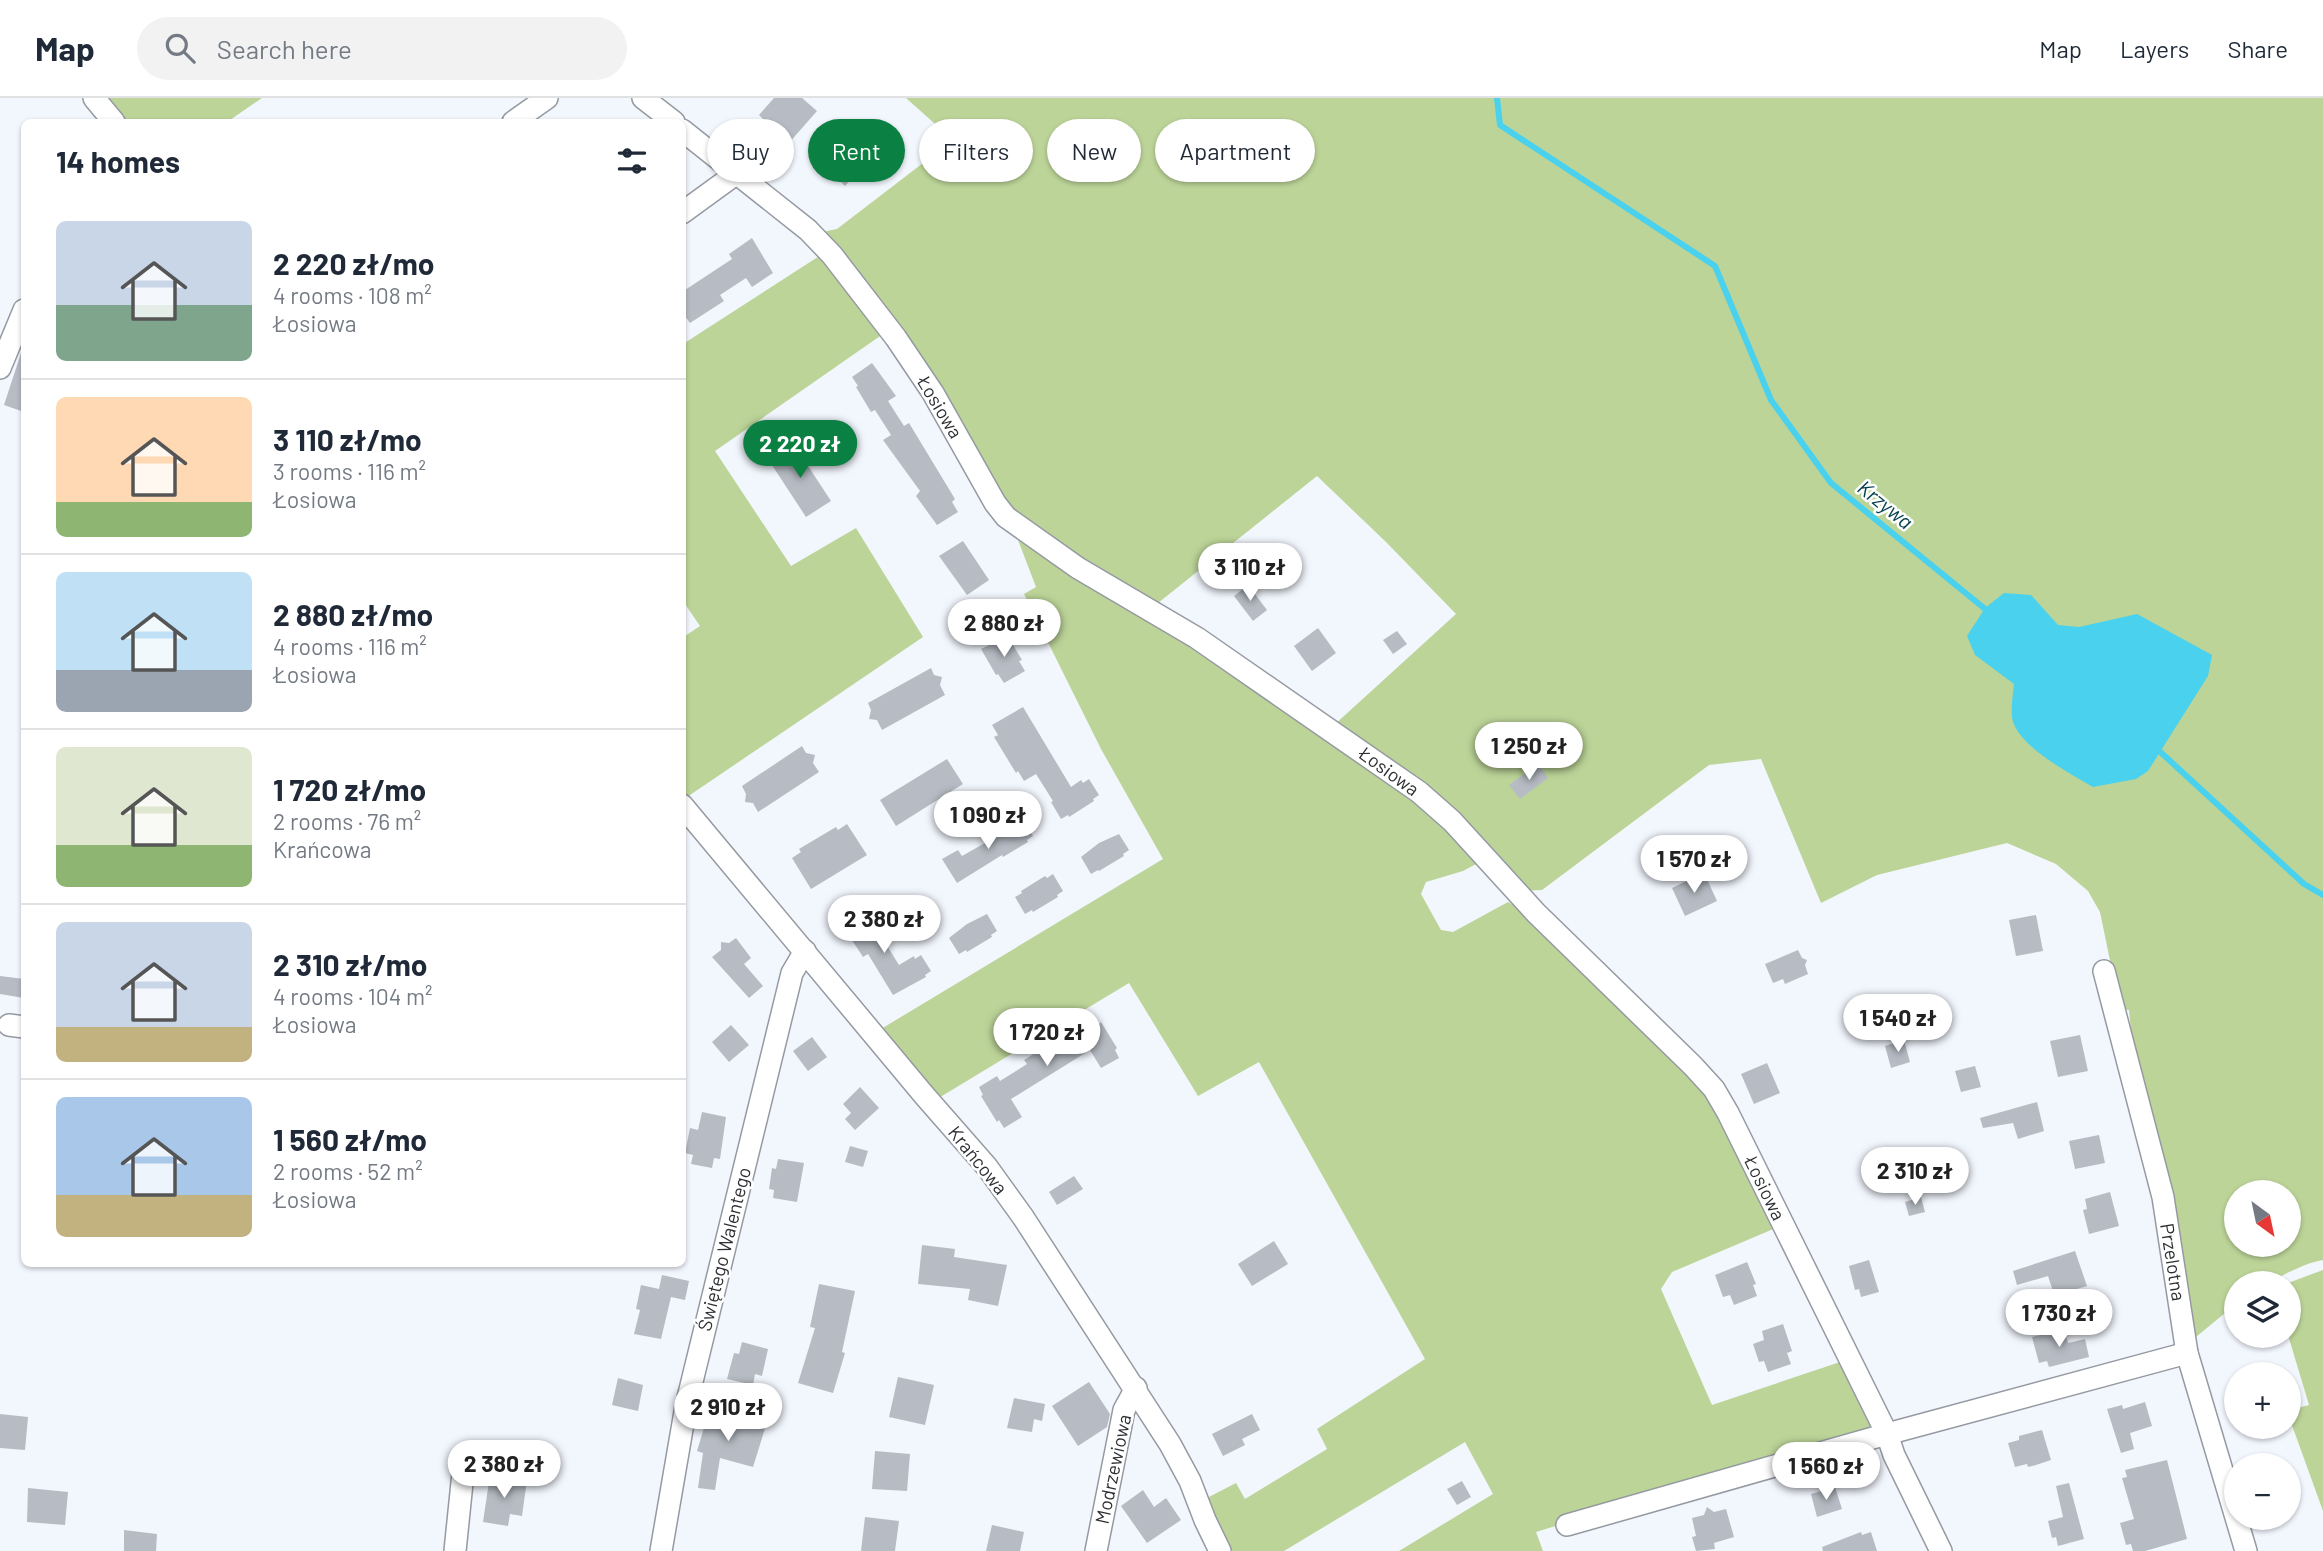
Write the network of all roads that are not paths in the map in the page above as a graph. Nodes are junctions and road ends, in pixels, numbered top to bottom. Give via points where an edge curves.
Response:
1 (94, 98) edge
2 (547, 98) edge
3 (643, 98) edge
4 (107, 119) edge
5 (517, 119) edge
6 (670, 119) edge
7 (686, 133) edge
8 (707, 150) edge
9 (725, 182) edge
10 (748, 182) edge
11 (686, 210) edge
12 (21, 317) edge
13 (0, 368) edge
14 (686, 810) edge
15 (805, 951) junction
16 (2104, 971) dead end
17 (2187, 1353) junction
18 (1136, 1388) junction
19 (1887, 1434) junction
20 (463, 1473) dead end
21 (1567, 1525) dead end
22 (455, 1551) edge
23 (661, 1551) edge
24 (1096, 1551) edge
25 (1220, 1551) edge
26 (1941, 1551) edge
27 (2246, 1551) edge

1 - 4 street
2 - 5 street
3 - 6 street
7 - 8 street, Łosiowa
9 - 11 street
10 - 19 street, Łosiowa via 808,230 896,338 1006,517 1078,568 1197,638 1419,792 1714,1089
12 - 13 street
14 - 15 street, Krańcowa
15 - 18 street, Krańcowa via 987,1167
15 - 23 street, Świętego Walentego via 792,973 686,1406
16 - 17 street, Przelotna via 2163,1197
17 - 19 street
17 - 27 street, Przelotna
18 - 24 street, Modrzewiowa via 1124,1410
18 - 25 street, Krańcowa via 1190,1481
19 - 21 street
19 - 26 street, Łosiowa
20 - 22 street

